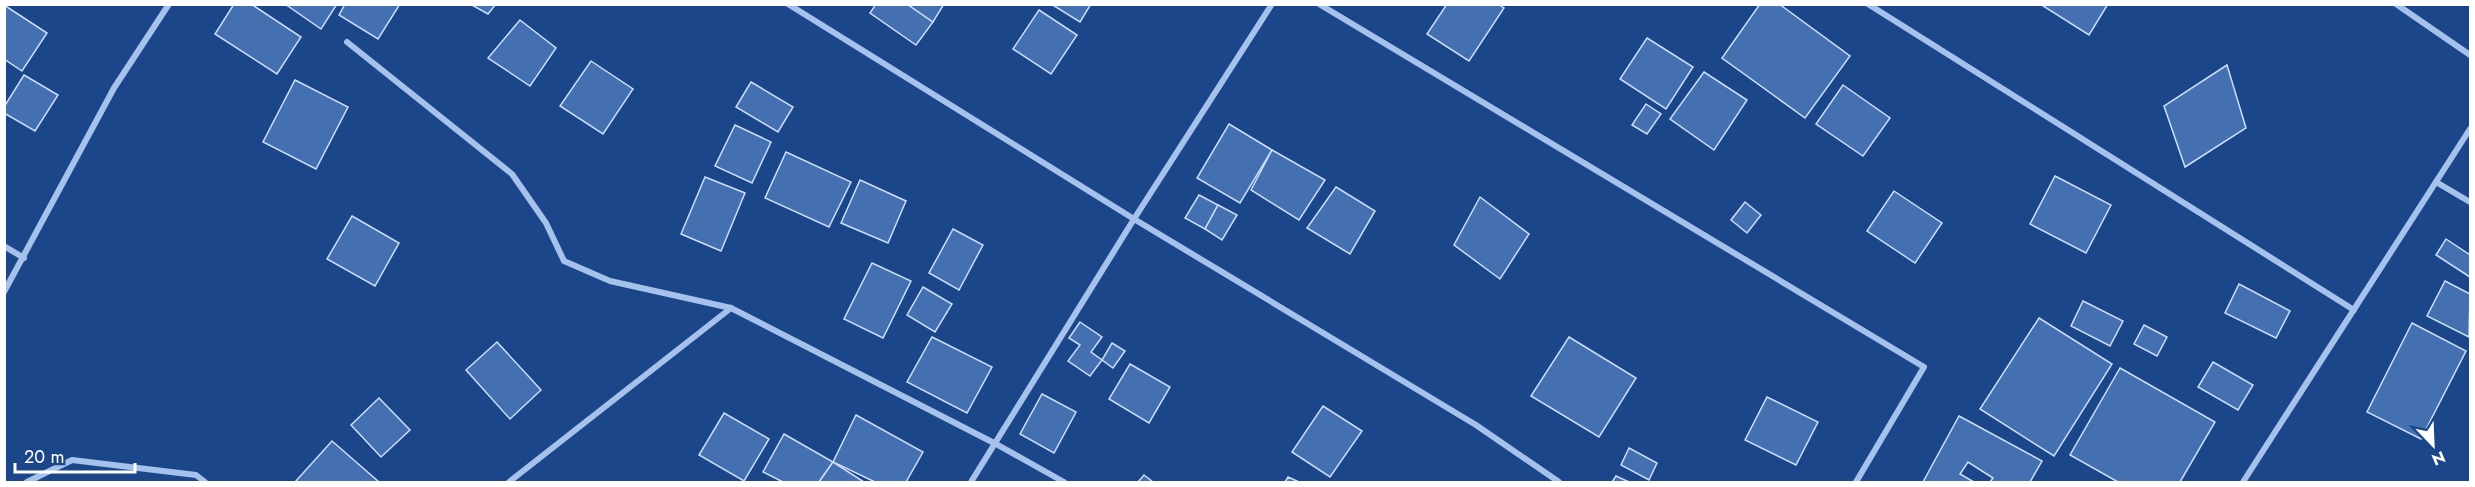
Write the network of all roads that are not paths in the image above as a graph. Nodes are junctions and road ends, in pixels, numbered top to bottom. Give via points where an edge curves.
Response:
1 (169, 4) edge
2 (788, 4) edge
3 (1272, 4) edge
4 (1319, 4) edge
5 (1868, 4) edge
6 (2396, 4) edge
7 (347, 42) dead end
8 (2470, 55) edge
9 (2470, 129) edge
10 (2436, 182) junction
11 (2470, 202) edge
12 (1134, 219) junction
13 (4, 246) edge
14 (24, 258) junction
15 (4, 292) edge
16 (731, 308) junction
17 (2354, 310) junction
18 (996, 444) junction
19 (27, 483) edge
20 (204, 483) edge
21 (509, 483) edge
22 (970, 483) edge
23 (1064, 483) edge
24 (1559, 483) edge
25 (1856, 483) edge
26 (2244, 483) edge

1 - 14 street via 114,88
2 - 12 street
3 - 12 street
4 - 25 street via 1924,367
5 - 17 street
6 - 8 street
7 - 16 street via 512,174 546,223 564,261 610,281
9 - 10 street
10 - 11 street
10 - 17 street
12 - 18 street
12 - 24 street via 1476,425
13 - 14 street
14 - 15 street
16 - 18 street
16 - 21 street
17 - 26 street
18 - 22 street
18 - 23 street
19 - 20 street via 72,460 196,475

